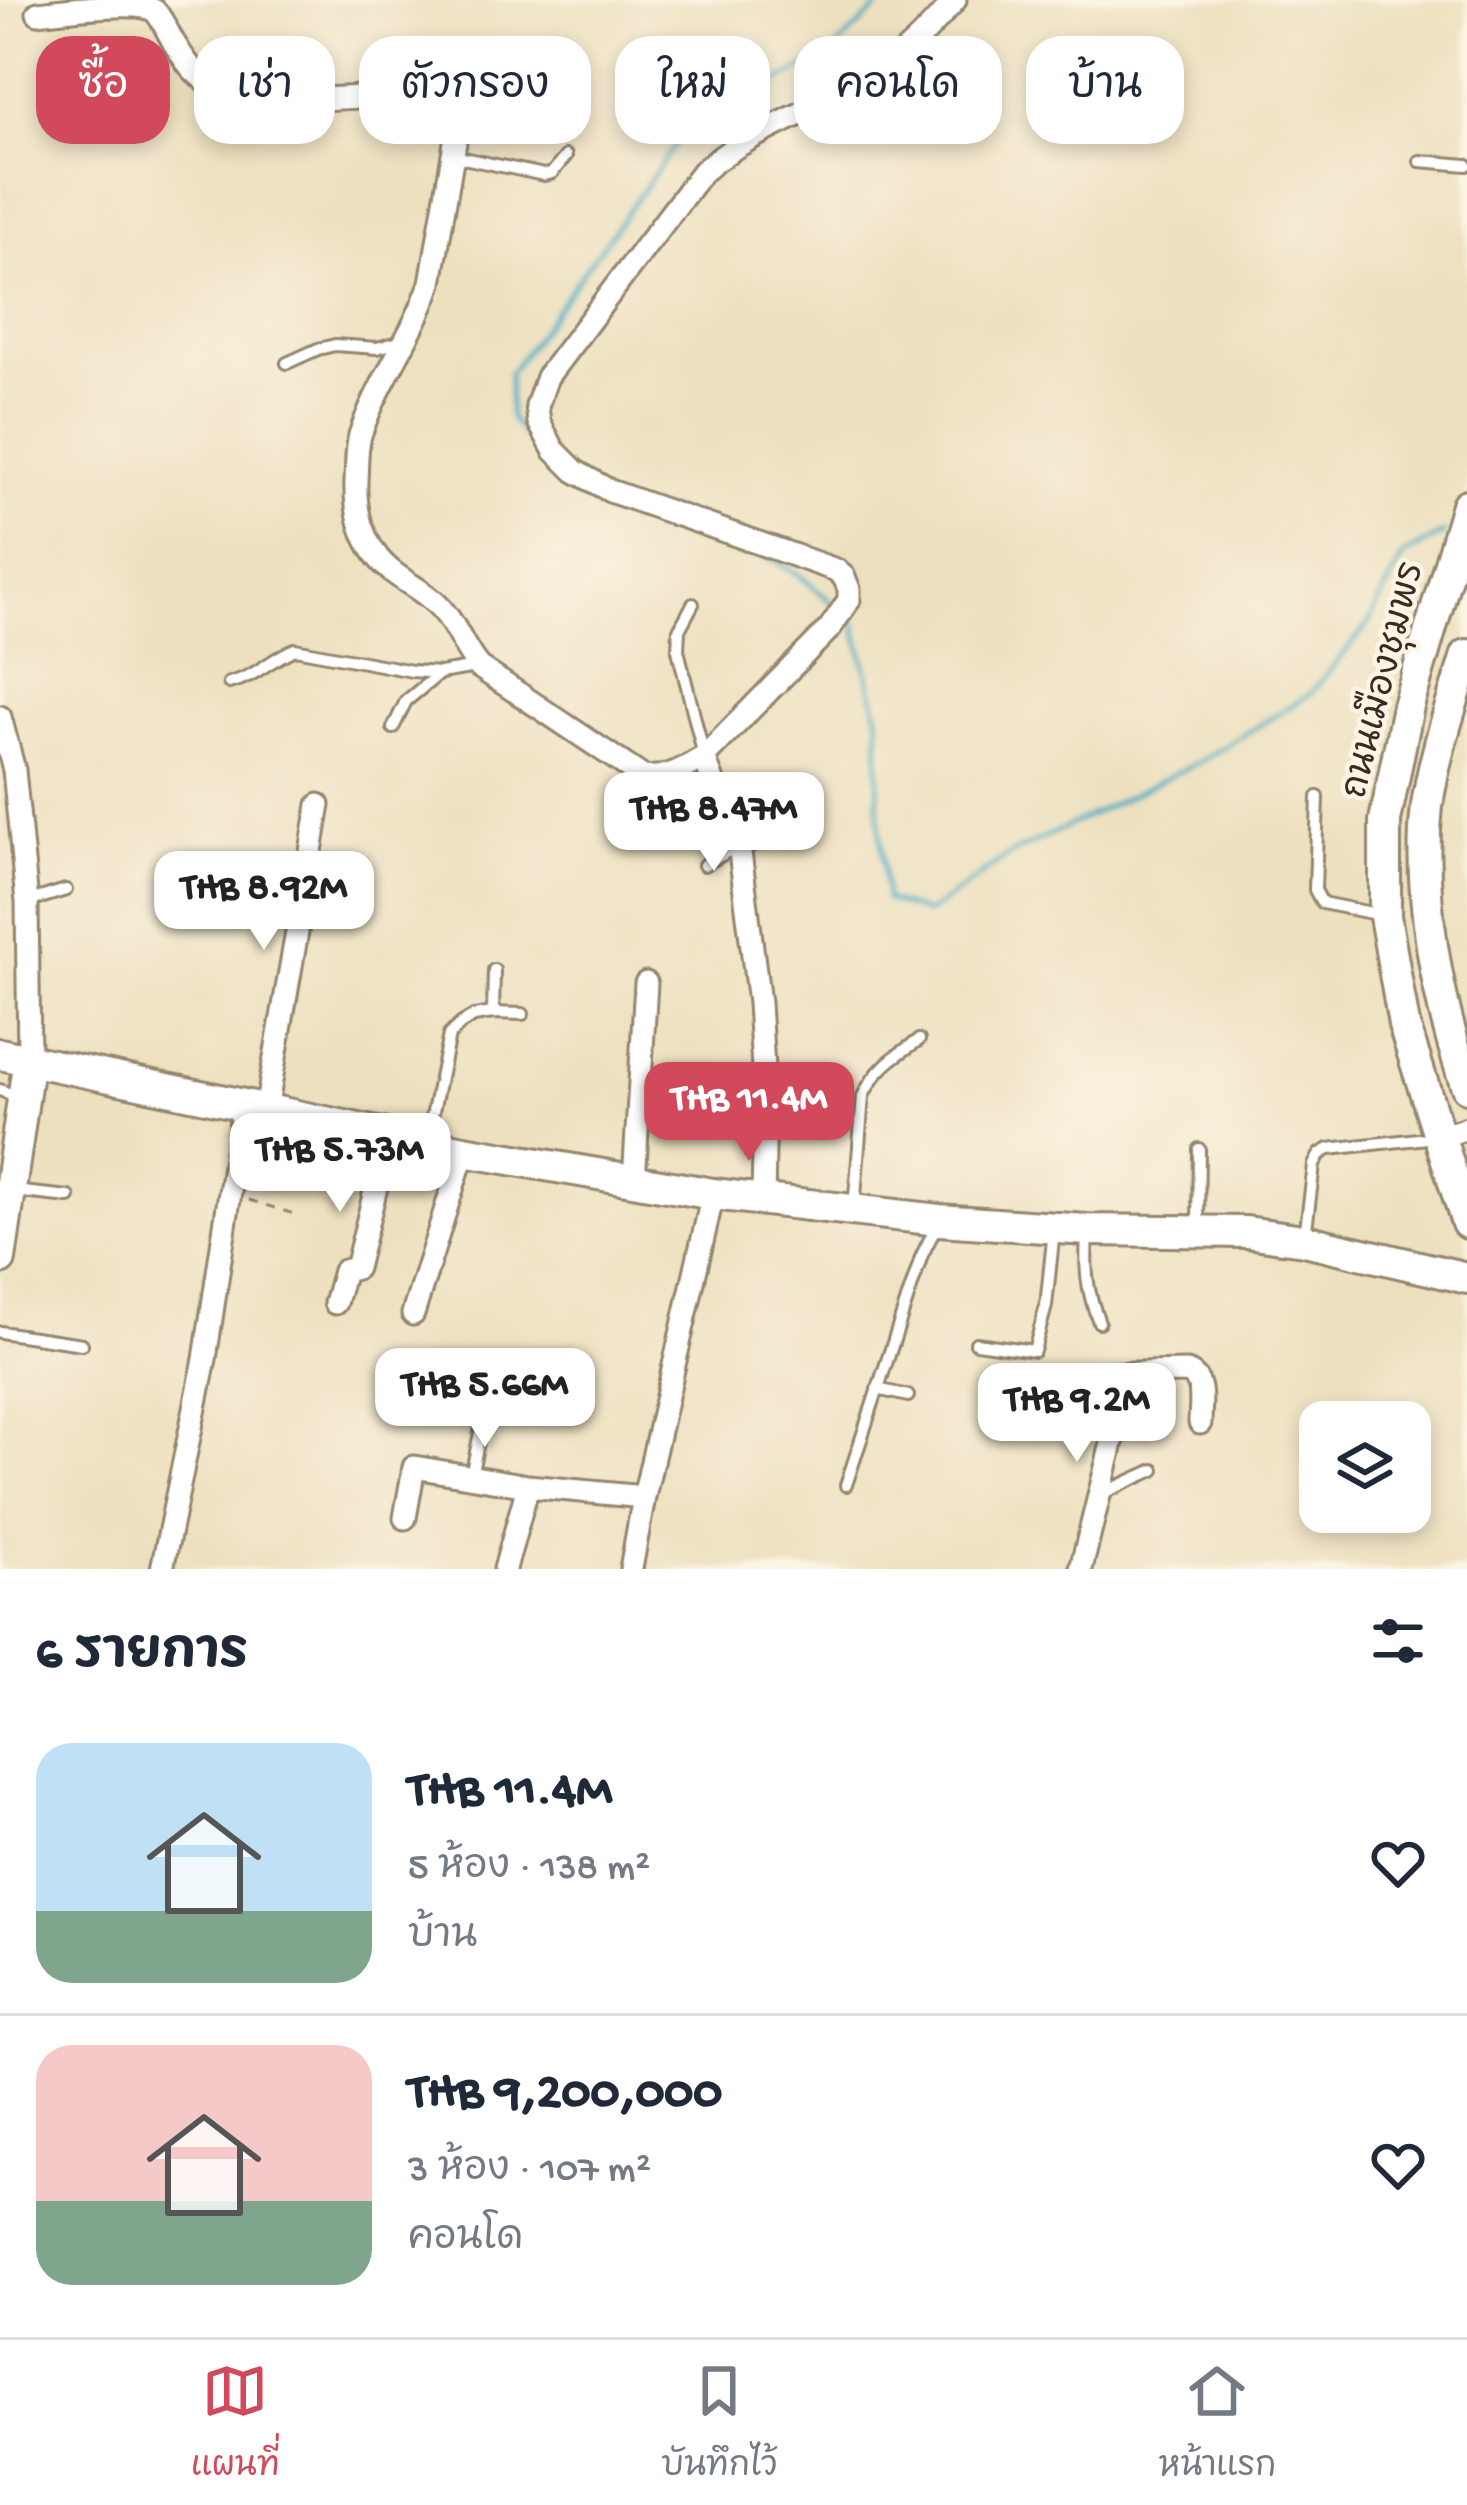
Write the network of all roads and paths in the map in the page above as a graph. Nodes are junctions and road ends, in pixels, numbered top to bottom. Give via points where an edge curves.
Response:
1 (955, 0) edge
2 (38, 13) dead end
3 (454, 156) junction
4 (566, 156) dead end
5 (1420, 161) dead end
6 (1467, 165) edge
7 (406, 340) junction
8 (287, 363) dead end
9 (1467, 505) edge
10 (693, 604) dead end
11 (1467, 655) edge
12 (479, 667) junction
13 (440, 673) junction
14 (229, 683) dead end
15 (0, 717) edge
16 (393, 728) dead end
17 (704, 757) junction
18 (1318, 797) dead end
19 (319, 805) dead end
20 (773, 834) dead end
21 (739, 849) junction
22 (704, 865) dead end
23 (66, 890) dead end
24 (27, 902) junction
25 (1385, 916) junction
26 (494, 970) dead end
27 (646, 983) dead end
28 (493, 1013) junction
29 (524, 1014) dead end
30 (919, 1040) dead end
31 (1461, 1051) edge
32 (14, 1056) edge
33 (1467, 1087) edge
34 (11, 1094) edge
35 (255, 1108) junction
36 (1453, 1132) edge
37 (388, 1135) junction
38 (426, 1143) junction
39 (1199, 1149) dead end
40 (464, 1150) junction
41 (634, 1181) junction
42 (10, 1190) junction
43 (713, 1194) junction
44 (230, 1195) junction
45 (69, 1197) dead end
46 (764, 1199) junction
47 (854, 1210) junction
48 (297, 1215) dead end
49 (939, 1220) junction
50 (1467, 1223) edge
51 (1054, 1227) junction
52 (1087, 1230) junction
53 (1198, 1230) junction
54 (1304, 1240) junction
55 (0, 1259) edge
56 (1467, 1278) edge
57 (335, 1303) dead end
58 (413, 1314) dead end
59 (1099, 1322) dead end
60 (0, 1332) edge
61 (976, 1343) dead end
62 (82, 1344) dead end
63 (1099, 1374) dead end
64 (1129, 1374) junction
65 (877, 1389) junction
66 (908, 1396) dead end
67 (485, 1408) dead end
68 (1200, 1423) dead end
69 (1154, 1470) dead end
70 (470, 1476) junction
71 (846, 1485) dead end
72 (528, 1486) junction
73 (1099, 1495) junction
74 (644, 1497) junction
75 (404, 1518) dead end
76 (162, 1569) edge
77 (506, 1569) edge
78 (631, 1569) edge
79 (1082, 1569) edge

1 - 17 street via 907,52 867,80 749,137 702,172 547,377 537,406 554,450 610,491 844,577 849,601 830,628
2 - 3 street via 145,4 196,73 257,95 440,90 457,104
3 - 4 lane via 544,175
3 - 7 street via 431,283
5 - 6 lane
7 - 8 lane via 334,345
7 - 12 street via 358,440 355,503 376,555 446,614
9 - 25 street, ถนนเมืองชุมพร via 1408,706 1384,821
10 - 17 lane via 678,650
11 - 31 street, ถนนเมืองชุมพร via 1427,807 1426,903 1442,1000
12 - 13 lane
12 - 17 street via 643,777 673,775
13 - 14 lane via 296,650
13 - 16 lane via 406,701
15 - 24 street via 14,770
17 - 21 street
18 - 25 lane via 1315,890 1322,903
19 - 35 street
20 - 21 lane
21 - 22 lane
21 - 46 street via 761,1042
23 - 24 lane
24 - 32 street
25 - 36 street, ถนนเมืองชุมพร via 1404,1025
26 - 28 lane
27 - 41 street
28 - 29 lane
28 - 38 lane via 449,1035
30 - 47 lane via 885,1063 863,1096
31 - 33 street, ถนนเมืองชุมพร
32 - 34 street
32 - 35 street
34 - 42 street
35 - 37 street
35 - 44 street
36 - 50 street, ถนนเมืองชุมพร
36 - 54 lane via 1320,1154
37 - 38 street
37 - 57 street via 356,1268 344,1271
38 - 40 street
39 - 53 lane
40 - 41 street
40 - 58 street
41 - 43 street
42 - 45 lane
42 - 55 street
43 - 46 street
43 - 74 street
44 - 48 path
44 - 76 street
46 - 47 street
47 - 49 street
49 - 51 street
49 - 65 lane
51 - 52 street
51 - 61 lane via 1034,1351
52 - 53 street
52 - 59 lane via 1084,1272
53 - 54 street
54 - 56 street
60 - 62 lane
63 - 64 street
64 - 68 street via 1196,1375
64 - 73 street
65 - 66 lane
65 - 71 lane
67 - 70 lane
69 - 73 lane
70 - 72 street
70 - 75 street via 414,1466
72 - 74 street
72 - 77 street
73 - 79 street
74 - 78 street

